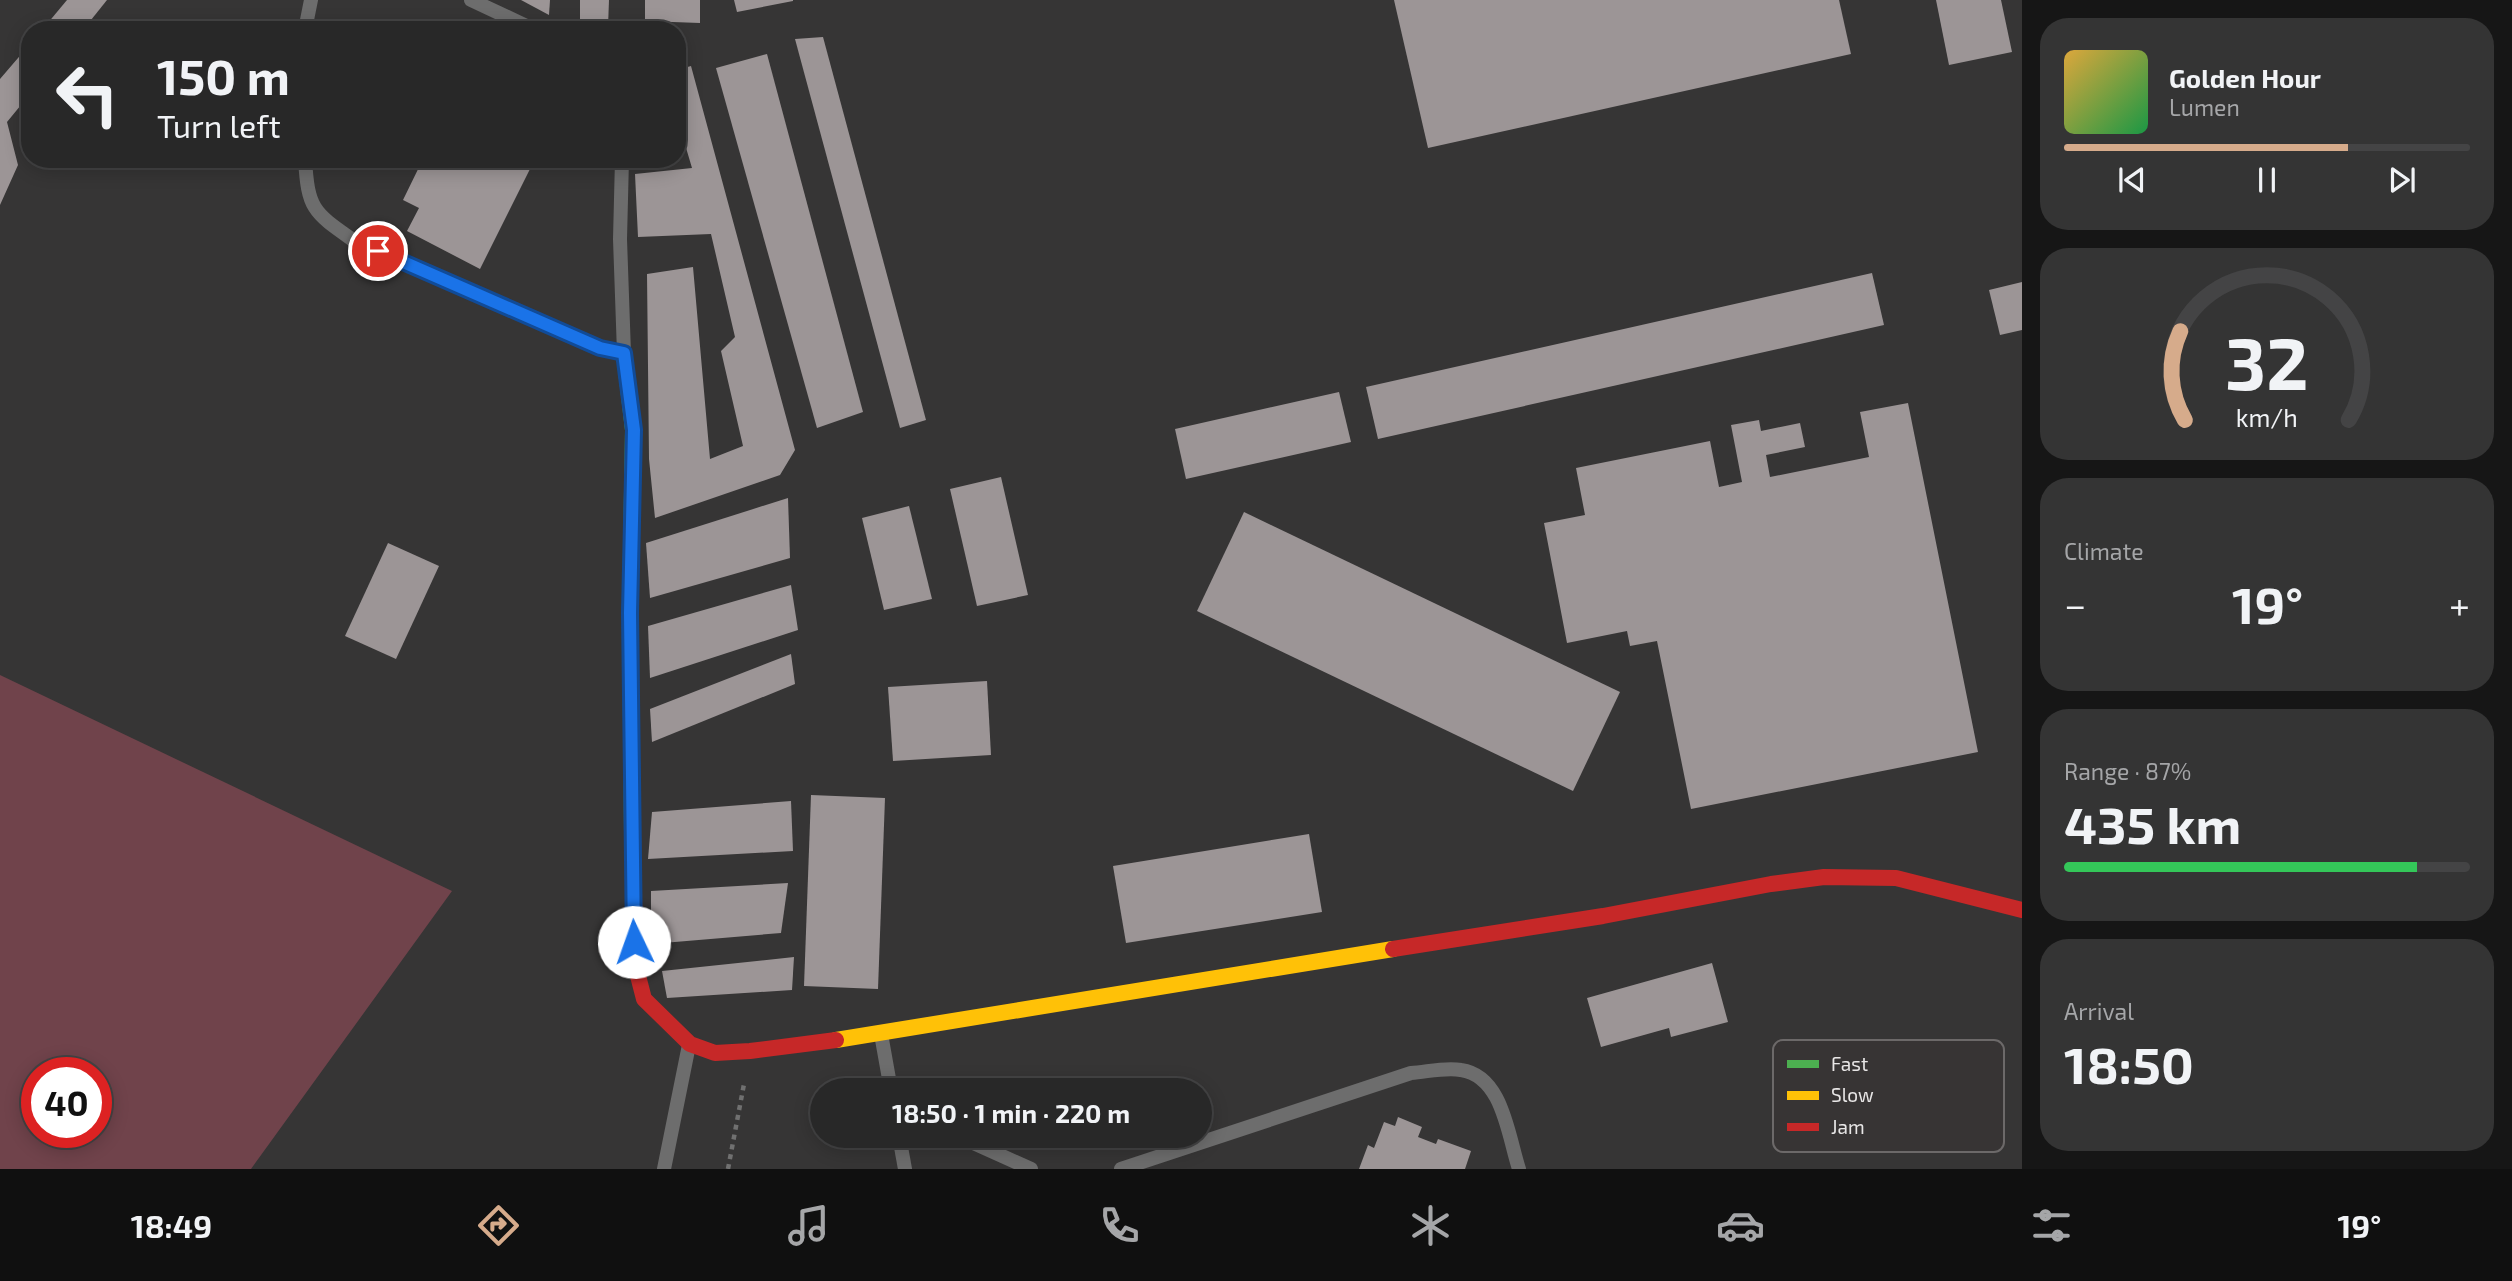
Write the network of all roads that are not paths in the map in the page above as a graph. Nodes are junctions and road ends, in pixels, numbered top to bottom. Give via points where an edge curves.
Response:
1 (311, 0) edge
2 (471, 0) edge
3 (308, 21) edge
4 (516, 21) edge
5 (306, 168) edge
6 (622, 168) edge
7 (624, 353) junction
8 (2022, 910) edge
9 (881, 1032) junction
10 (690, 1044) junction
11 (889, 1078) edge
12 (901, 1148) edge
13 (985, 1148) edge
14 (664, 1169) edge
15 (905, 1169) edge
16 (1031, 1169) edge
17 (1121, 1169) edge
18 (1518, 1169) edge

1 - 3 lane
2 - 4 lane
5 - 7 lane via 309,202 353,240 600,348
6 - 7 lane
7 - 10 street via 634,430 630,627 636,968 645,999
8 - 9 street via 1878,876 1771,884 1591,919
9 - 10 street via 750,1051 715,1053
9 - 11 lane
10 - 14 lane
12 - 15 lane
13 - 16 lane
17 - 18 lane via 1411,1073 1451,1070 1471,1073 1491,1088

